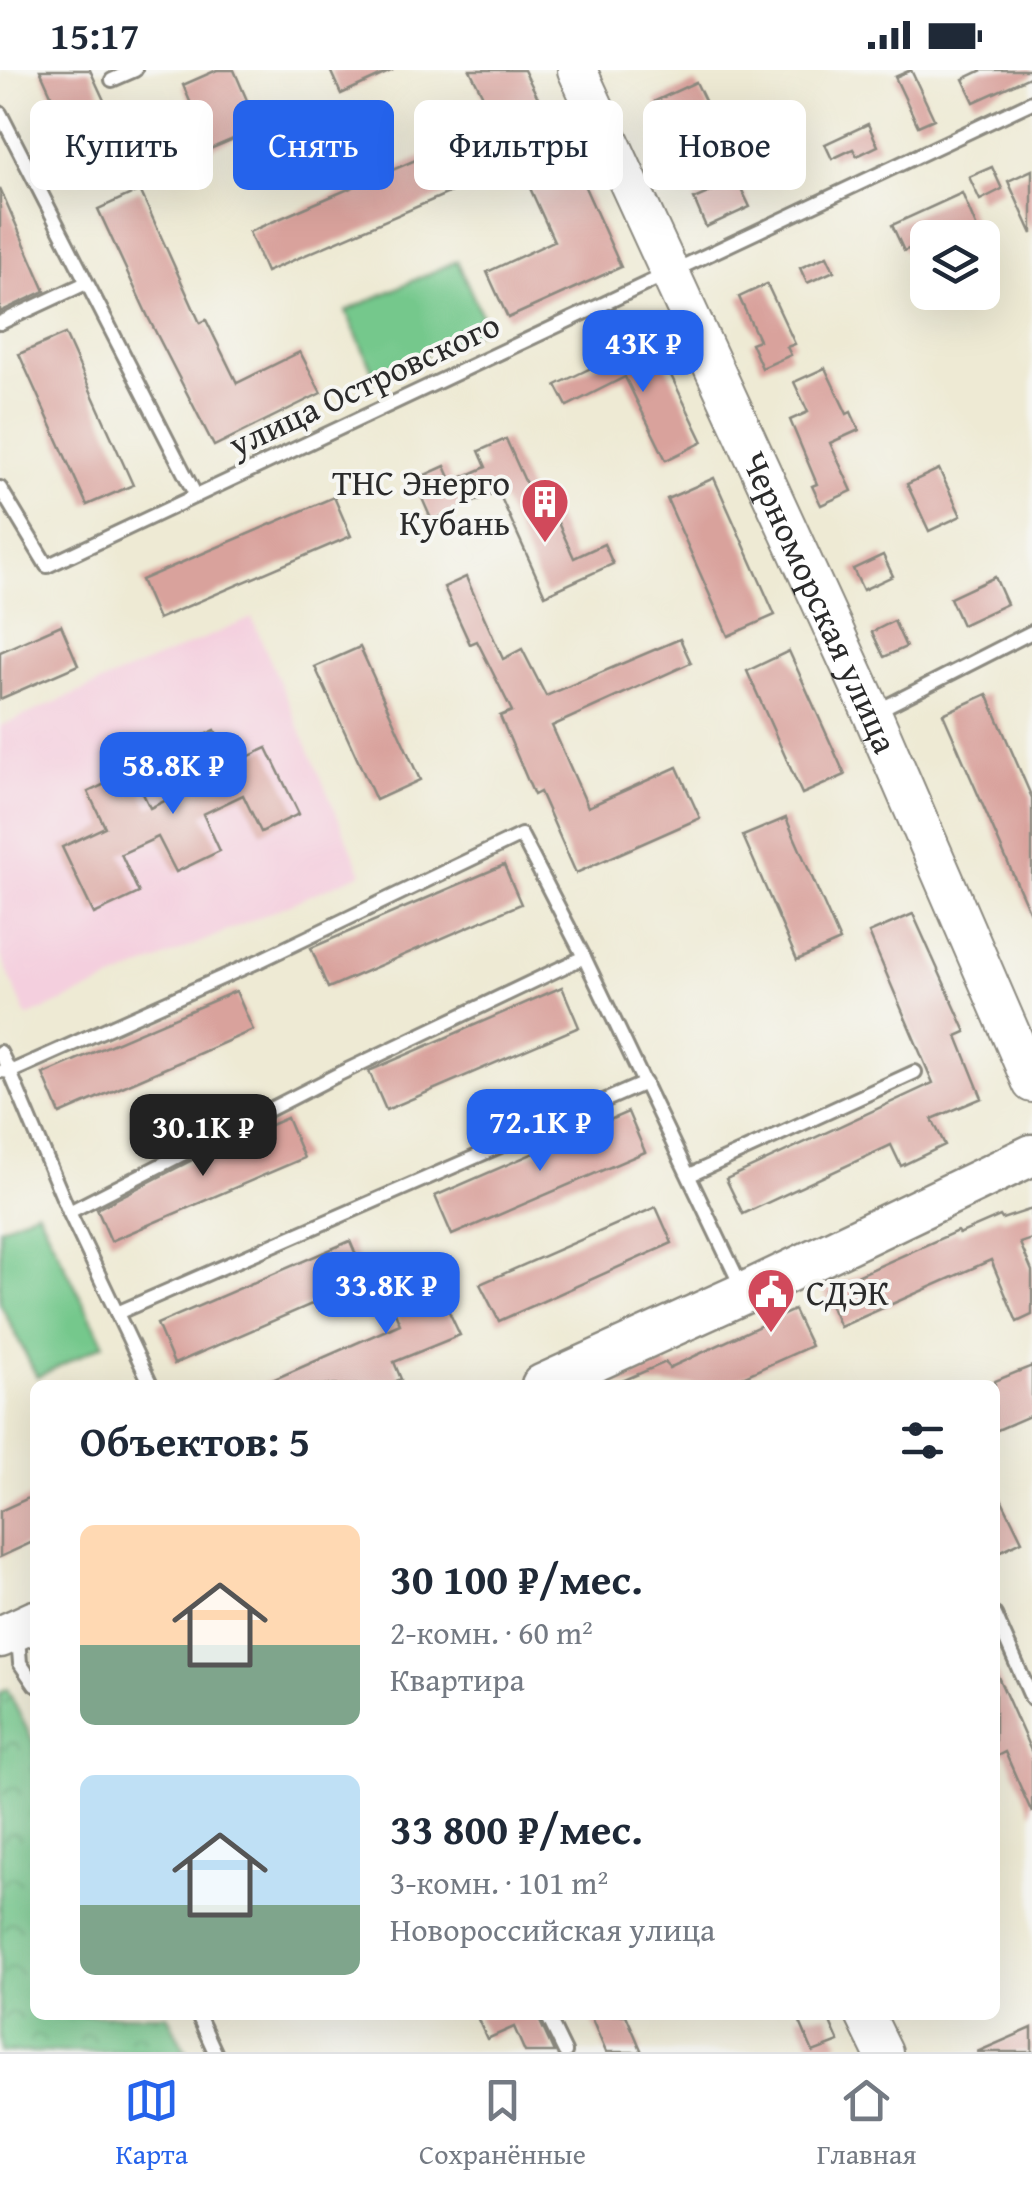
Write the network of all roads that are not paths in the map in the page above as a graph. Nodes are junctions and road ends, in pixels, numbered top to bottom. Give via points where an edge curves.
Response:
1 (135, 70) edge
2 (577, 70) edge
3 (112, 80) dead end
4 (1032, 102) edge
5 (0, 113) edge
6 (672, 272) junction
7 (86, 283) junction
8 (0, 323) edge
9 (0, 488) edge
10 (196, 496) junction
11 (1032, 632) edge
12 (872, 713) junction
13 (584, 957) junction
14 (0, 1052) edge
15 (5, 1071) edge
16 (915, 1072) dead end
17 (646, 1083) junction
18 (1032, 1084) edge
19 (1032, 1154) edge
20 (690, 1175) junction
21 (68, 1212) junction
22 (744, 1292) junction
23 (117, 1313) junction
24 (149, 1380) edge
25 (564, 1380) edge
26 (1000, 1627) edge
27 (17, 1629) edge
28 (30, 1678) edge
29 (1032, 1698) edge
30 (200, 2020) edge
31 (550, 2020) edge
32 (867, 2020) edge
33 (215, 2052) edge
34 (565, 2052) edge
35 (883, 2052) edge

1 - 3 lane
2 - 6 main road, Черноморская улица
4 - 6 lane, улица Островского
5 - 7 lane
6 - 10 lane, улица Островского
6 - 12 main road, Черноморская улица
7 - 8 lane
7 - 10 lane
9 - 10 lane, улица Островского via 47,566
11 - 12 lane
12 - 18 main road, Черноморская улица
13 - 15 lane via 522,835 261,960
13 - 17 lane
13 - 21 lane
14 - 15 lane
15 - 21 lane
16 - 20 lane
17 - 20 lane
17 - 23 lane
19 - 22 main road
20 - 22 lane
21 - 23 lane
22 - 25 main road
23 - 24 lane
26 - 29 lane
27 - 28 lane via 20,1663
30 - 33 lane
31 - 34 lane
32 - 35 main road

